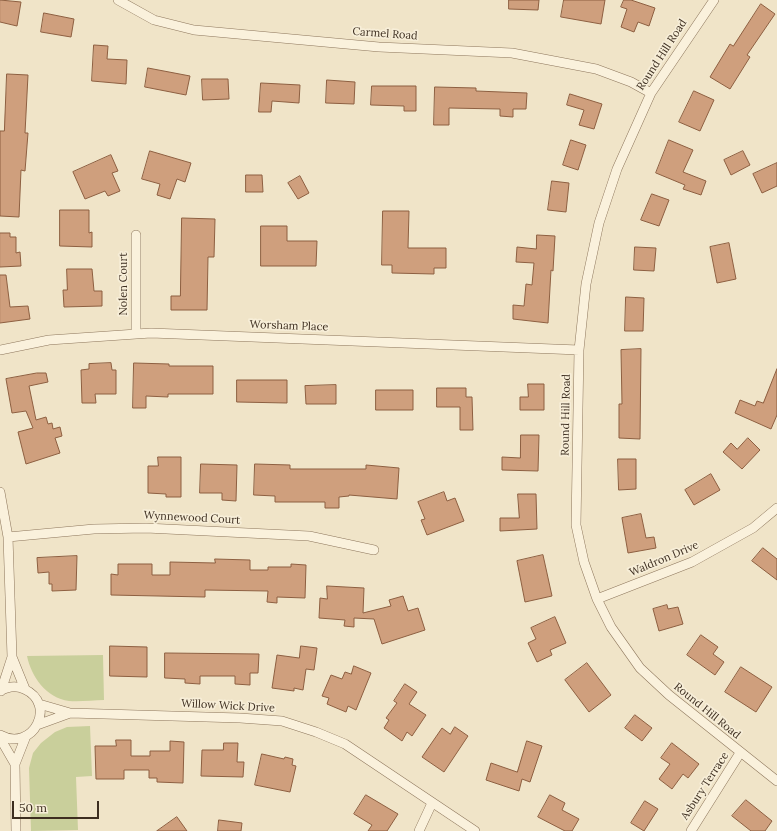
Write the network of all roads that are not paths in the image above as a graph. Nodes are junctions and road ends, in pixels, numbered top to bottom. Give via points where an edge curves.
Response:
1 (118, 0) edge
2 (714, 0) edge
3 (651, 93) junction
4 (136, 235) dead end
5 (136, 334) junction
6 (0, 350) edge
7 (579, 350) junction
8 (0, 492) edge
9 (777, 508) edge
10 (8, 537) junction
11 (374, 550) dead end
12 (597, 599) junction
13 (12, 657) junction
14 (25, 689) junction
15 (0, 691) edge
16 (39, 704) junction
17 (70, 713) junction
18 (37, 725) junction
19 (0, 735) edge
20 (26, 736) junction
21 (0, 738) edge
22 (740, 753) junction
23 (15, 764) junction
24 (777, 781) edge
25 (432, 803) junction
26 (16, 831) edge
27 (419, 831) edge
28 (475, 831) edge
29 (691, 831) edge

1 - 3 street, Carmel Road via 154,20 194,30 379,47 512,53 596,69 631,82
2 - 3 street, Round Hill Road
3 - 7 street, Round Hill Road via 617,169 600,223 586,284
4 - 5 street, Nolen Court
5 - 6 street, Worsham Place via 49,340
5 - 7 street, Worsham Place
7 - 12 street, Round Hill Road via 576,525 584,562
8 - 10 street
9 - 12 street, Waldron Drive via 753,528 692,562
10 - 11 street, Wynnewood Court via 94,529 146,528 309,536
10 - 13 street
12 - 22 street, Round Hill Road via 611,627 640,668
13 - 14 street
13 - 15 street
14 - 15 street via 13,687
14 - 16 street
16 - 17 street, Willow Wick Drive
16 - 18 street
17 - 18 street, Willow Wick Drive
17 - 25 street, Willow Wick Drive via 232,717 282,721 345,744
18 - 20 street
19 - 20 street via 14,739
20 - 23 street
21 - 23 street
22 - 24 street, Round Hill Road
22 - 29 street, Asbury Terrace
23 - 26 street
25 - 27 street
25 - 28 street, Willow Wick Drive

